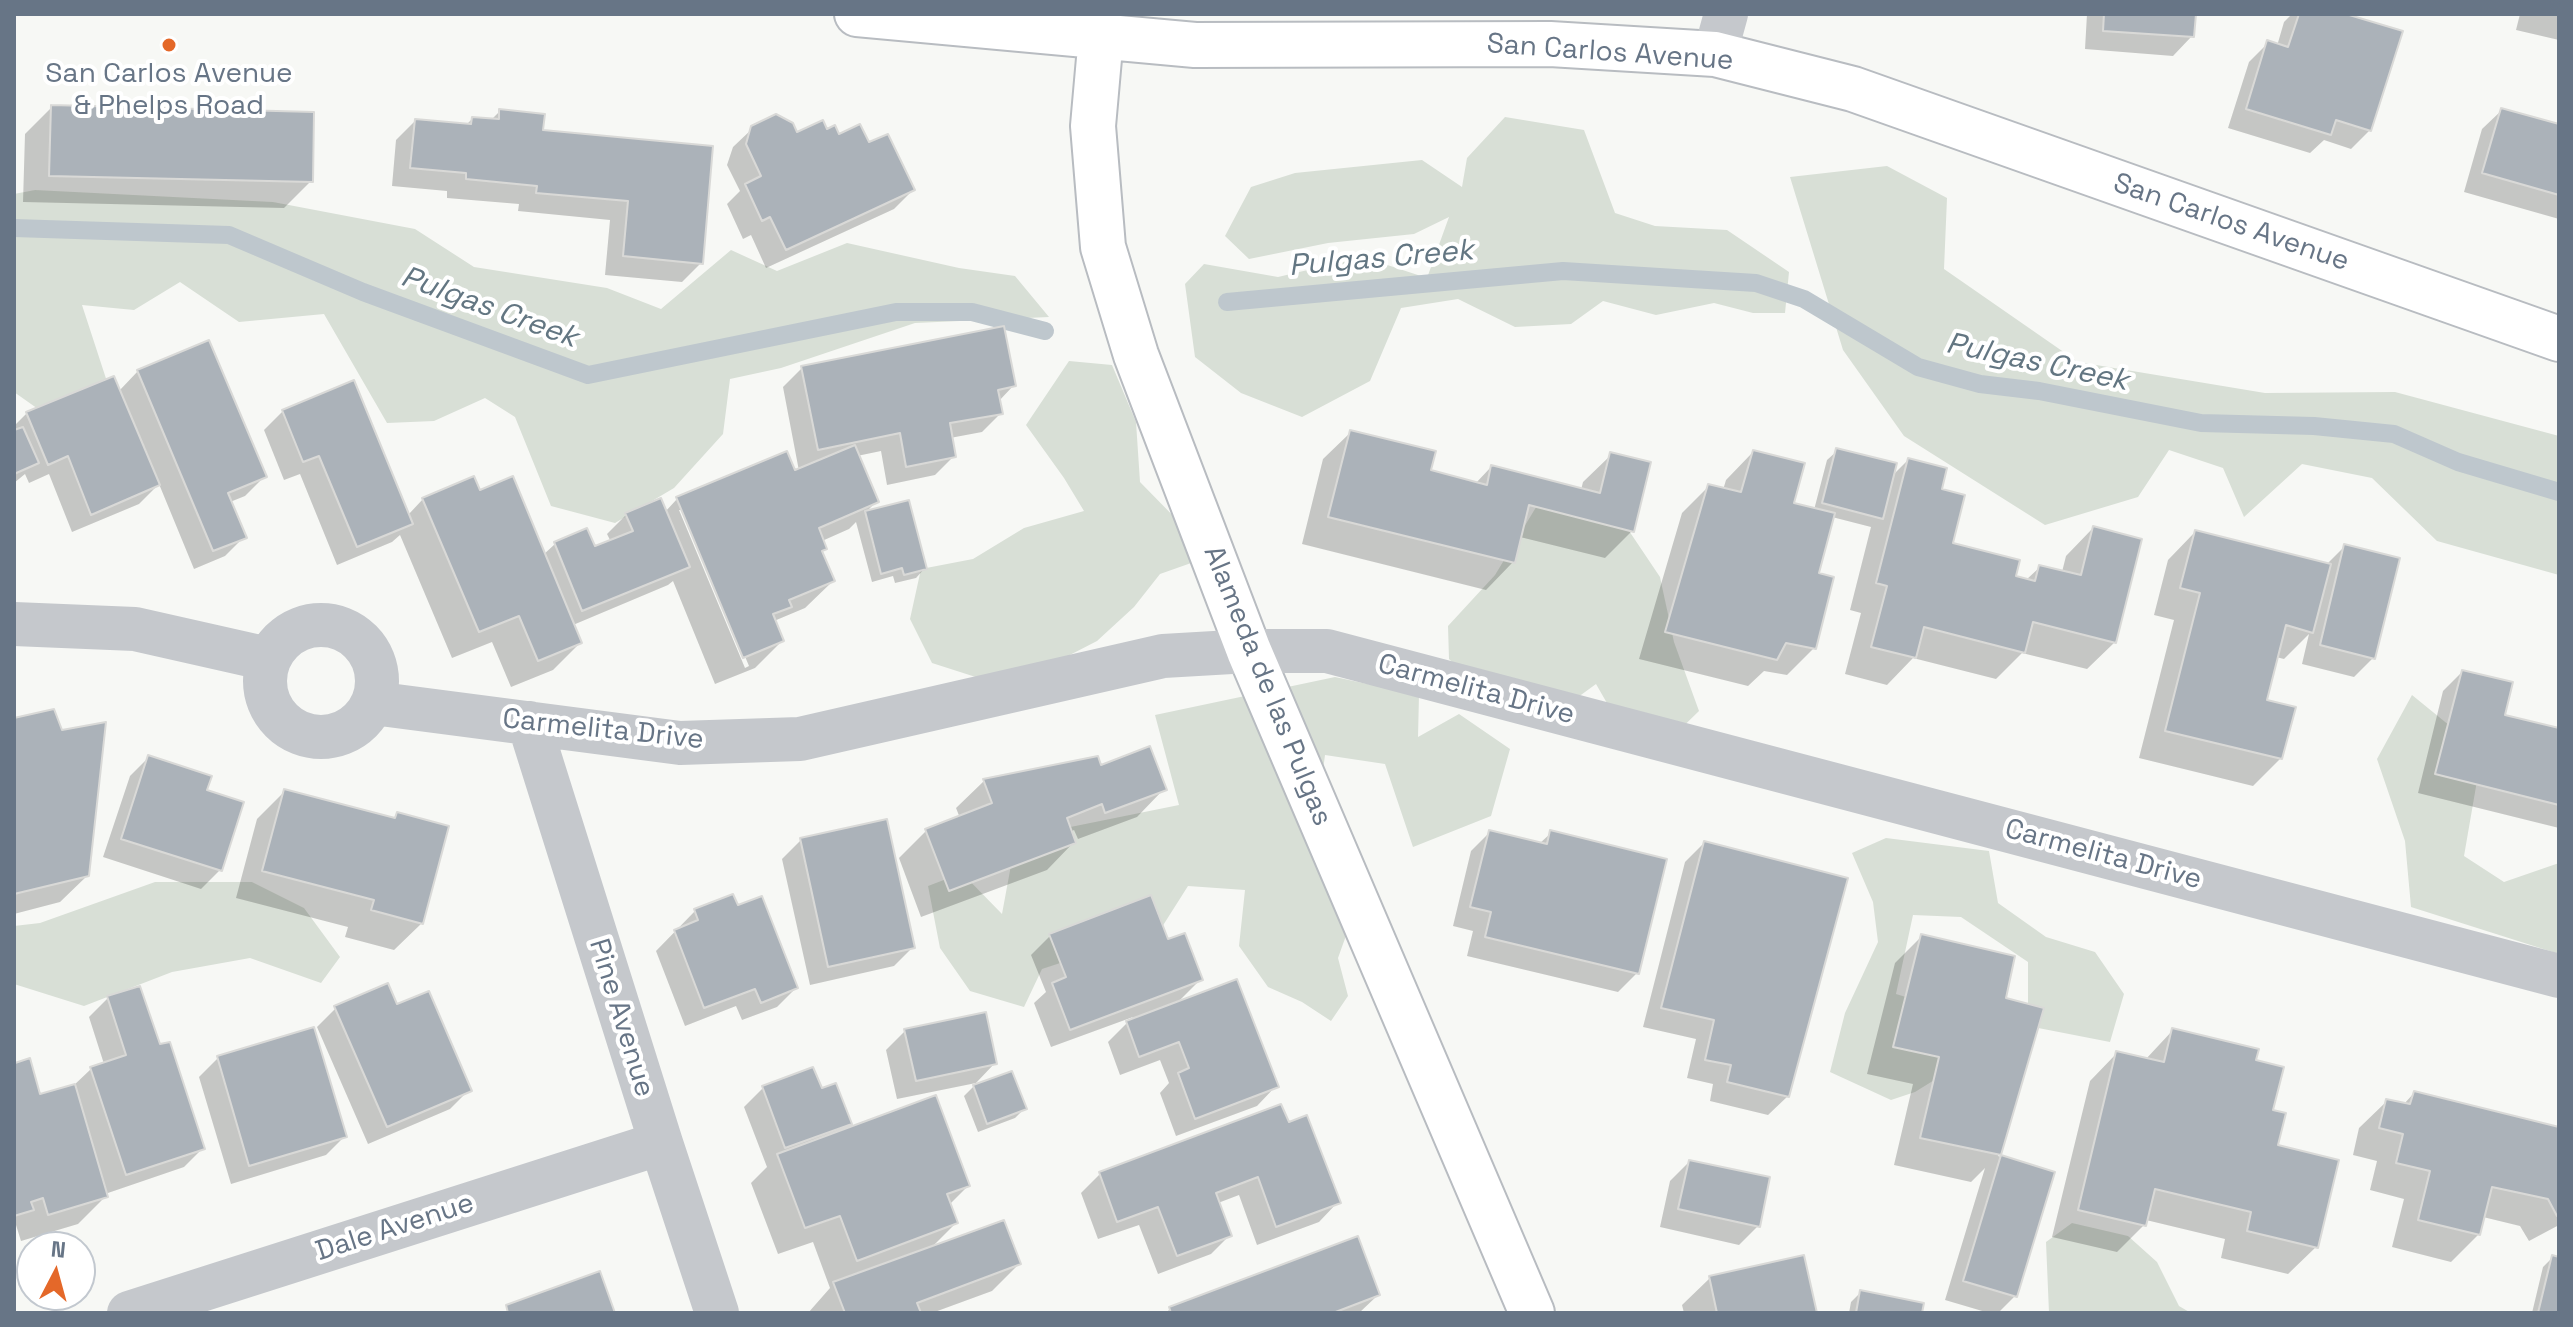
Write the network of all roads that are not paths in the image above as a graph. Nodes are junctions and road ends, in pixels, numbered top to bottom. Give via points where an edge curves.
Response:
1 (857, 14) edge
2 (1720, 34) edge
3 (1101, 36) junction
4 (2559, 339) edge
5 (14, 624) edge
6 (1249, 651) junction
7 (268, 659) junction
8 (373, 703) junction
9 (529, 723) junction
10 (2559, 976) edge
11 (661, 1143) junction
12 (129, 1313) edge
13 (717, 1313) edge
14 (1532, 1313) edge

1 - 3 main road, San Carlos Avenue
2 - 3 main road, San Carlos Avenue via 1550,44 1195,45
2 - 4 main road, San Carlos Avenue via 1853,89
3 - 6 main road, Alameda de las Pulgas via 1093,126 1103,247 1136,355
5 - 7 street via 135,629
6 - 9 street, Carmelita Drive via 1163,656 800,739 680,743
6 - 10 street, Carmelita Drive via 1327,651
6 - 14 main road, Alameda de las Pulgas
7 - 8 street via 267,698 290,729 308,736 347,732
7 - 8 street via 291,633 308,626 343,628 369,651 376,667
8 - 9 street, Carmelita Drive
9 - 11 street, Pine Avenue
11 - 12 street, Dale Avenue
11 - 13 street, Pine Avenue

